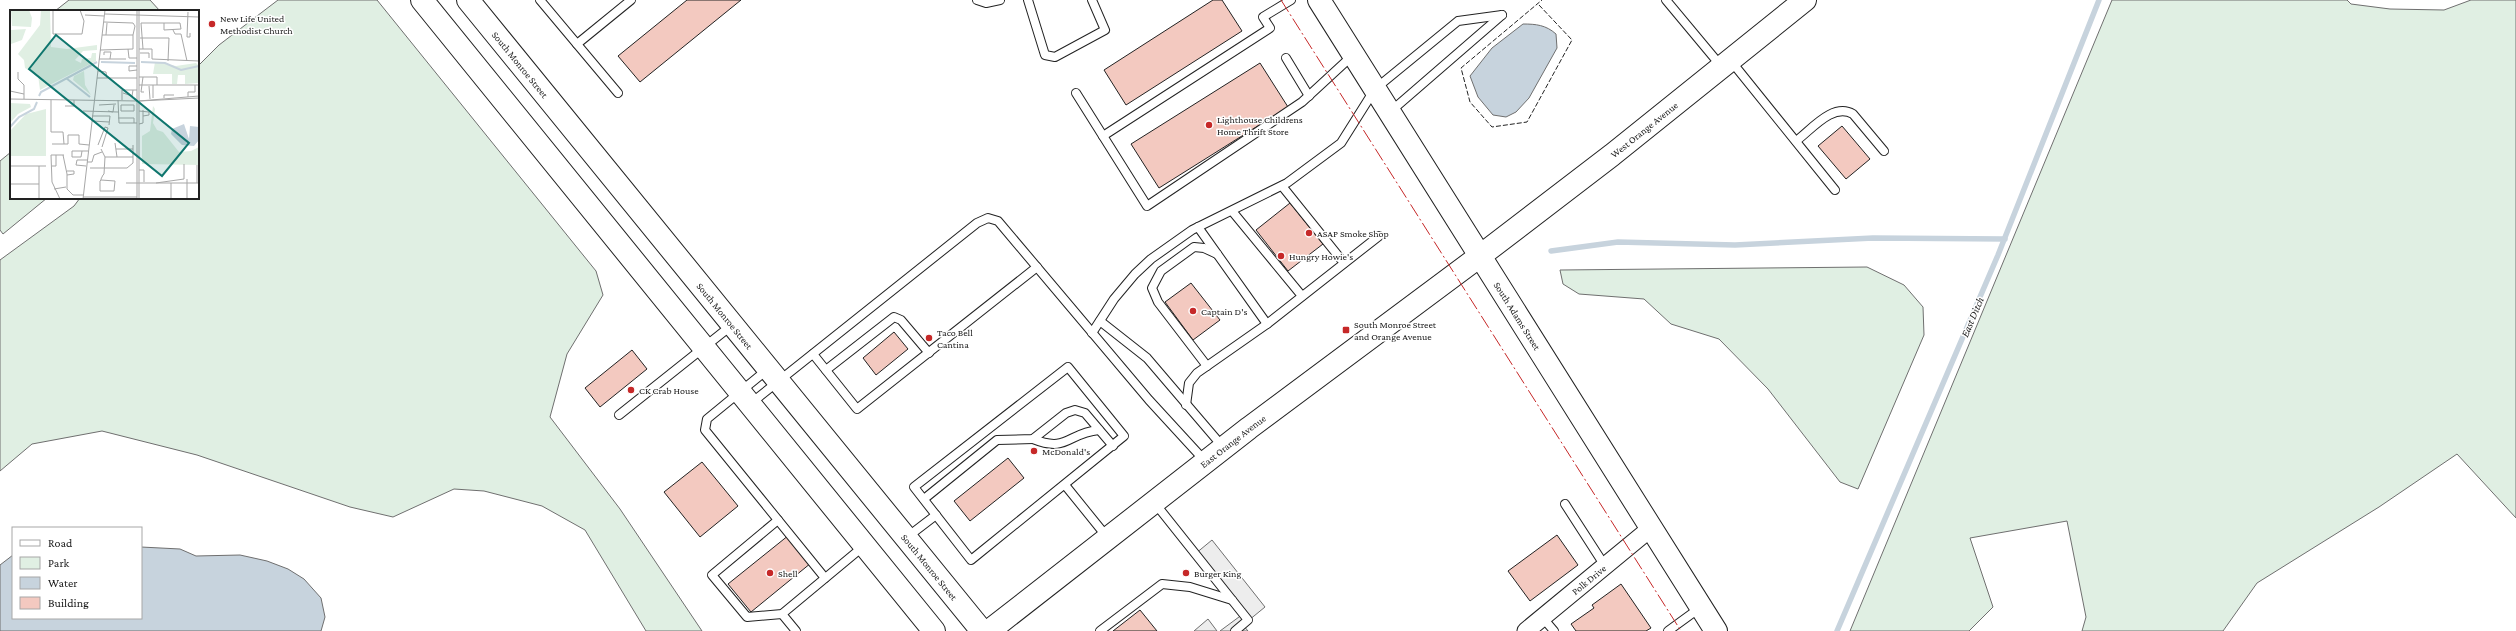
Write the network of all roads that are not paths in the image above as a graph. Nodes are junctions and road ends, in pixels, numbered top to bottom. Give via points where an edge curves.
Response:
1 (422, 0) edge
2 (468, 0) edge
3 (540, 0) edge
4 (631, 0) edge
5 (977, 0) edge
6 (1000, 0) edge
7 (1028, 0) edge
8 (1092, 0) edge
9 (1290, 0) edge
10 (1319, 0) edge
11 (1666, 0) edge
12 (1805, 0) edge
13 (577, 44) junction
14 (1353, 54) junction
15 (1286, 58) dead end
16 (1726, 64) junction
17 (1375, 89) junction
18 (618, 93) dead end
19 (1076, 93) dead end
20 (1308, 96) junction
21 (1390, 112) junction
22 (1103, 136) junction
23 (1796, 142) junction
24 (1884, 151) dead end
25 (1282, 186) junction
26 (1835, 190) dead end
27 (1232, 211) junction
28 (1198, 227) junction
29 (1378, 236) dead end
30 (1217, 254) junction
31 (1480, 256) junction
32 (1344, 263) junction
33 (1037, 267) junction
34 (1302, 296) junction
35 (1100, 321) junction
36 (732, 324) junction
37 (1267, 324) junction
38 (1092, 333) junction
39 (704, 347) junction
40 (929, 353) junction
41 (813, 354) junction
42 (1207, 366) junction
43 (826, 370) junction
44 (774, 375) junction
45 (745, 398) junction
46 (1186, 404) junction
47 (619, 415) dead end
48 (1099, 430) junction
49 (1033, 439) junction
50 (1113, 446) junction
51 (1223, 448) junction
52 (1206, 462) junction
53 (1065, 484) junction
54 (924, 499) junction
55 (1154, 502) junction
56 (1565, 504) dead end
57 (936, 515) junction
58 (778, 520) junction
59 (1652, 528) junction
60 (1108, 537) junction
61 (906, 538) junction
62 (865, 545) junction
63 (1605, 566) junction
64 (825, 578) junction
65 (1232, 600) junction
66 (1701, 607) junction
67 (782, 614) junction
68 (1542, 618) junction
69 (796, 631) edge
70 (934, 631) edge
71 (982, 631) edge
72 (989, 631) edge
73 (1100, 631) edge
74 (1236, 631) edge
75 (1526, 631) edge
76 (1554, 631) edge
77 (1668, 631) edge
78 (1716, 631) edge

1 - 39 main road
2 - 36 main road, South Monroe Street
3 - 13 lane
4 - 13 lane
5 - 6 lane via 986,3
7 - 8 lane via 1045,55 1055,58 1106,30
9 - 22 lane via 1263,17 1270,28
10 - 14 main road, South Adams Street
11 - 16 lane
12 - 16 main road, West Orange Avenue
13 - 18 lane
14 - 17 main road, South Adams Street
14 - 20 lane
15 - 20 lane
16 - 23 lane
16 - 31 main road, West Orange Avenue
17 - 21 main road, South Adams Street
17 - 21 lane via 1458,21 1502,15
17 - 25 lane via 1342,143
19 - 22 lane
20 - 22 lane via 1147,206
21 - 31 main road, South Adams Street
23 - 24 lane via 1833,112 1847,110
23 - 26 lane
25 - 27 lane
25 - 32 lane
27 - 28 lane
27 - 34 lane
28 - 30 lane
28 - 35 lane via 1151,259 1135,274
29 - 32 lane
30 - 37 lane
30 - 42 lane via 1194,247 1161,271 1152,288 1158,302
31 - 51 main road, East Orange Avenue
31 - 59 main road, South Adams Street
32 - 34 lane
33 - 38 lane
33 - 40 lane
33 - 41 lane via 998,221 988,218 977,223
34 - 37 lane
35 - 38 lane
35 - 46 lane via 1147,358
36 - 39 lane
36 - 44 main road, South Monroe Street
37 - 42 lane
38 - 52 lane
39 - 45 main road
39 - 47 lane
40 - 43 lane via 901,320 894,317
40 - 43 lane via 857,410
41 - 43 lane
41 - 44 lane
42 - 46 lane via 1188,383
44 - 45 lane
44 - 45 lane
44 - 61 main road, South Monroe Street
45 - 58 lane via 707,419 705,430
45 - 62 main road
46 - 51 lane
48 - 49 lane via 1084,431 1061,444 1043,443
48 - 49 lane via 1085,413 1075,410 1066,413
48 - 50 lane
49 - 54 lane via 997,440
50 - 53 lane
50 - 54 lane via 1124,436 1068,367 914,487
51 - 52 main road, East Orange Avenue
52 - 55 main road, East Orange Avenue
53 - 57 lane via 971,560
53 - 60 lane
54 - 57 lane
55 - 60 main road, East Orange Avenue
55 - 65 lane
56 - 63 lane
57 - 61 lane
58 - 64 lane
58 - 67 lane via 712,575 747,617
59 - 63 street, Polk Drive
59 - 66 main road, South Adams Street
60 - 72 main road, East Orange Avenue
61 - 71 main road, South Monroe Street
62 - 64 lane
62 - 70 main road
63 - 68 street, Polk Drive
64 - 67 lane
65 - 73 lane via 1190,587 1162,584
65 - 74 lane via 1248,620
66 - 77 lane
66 - 78 main road, South Adams Street
67 - 69 lane
68 - 75 street, Polk Drive
68 - 76 lane

